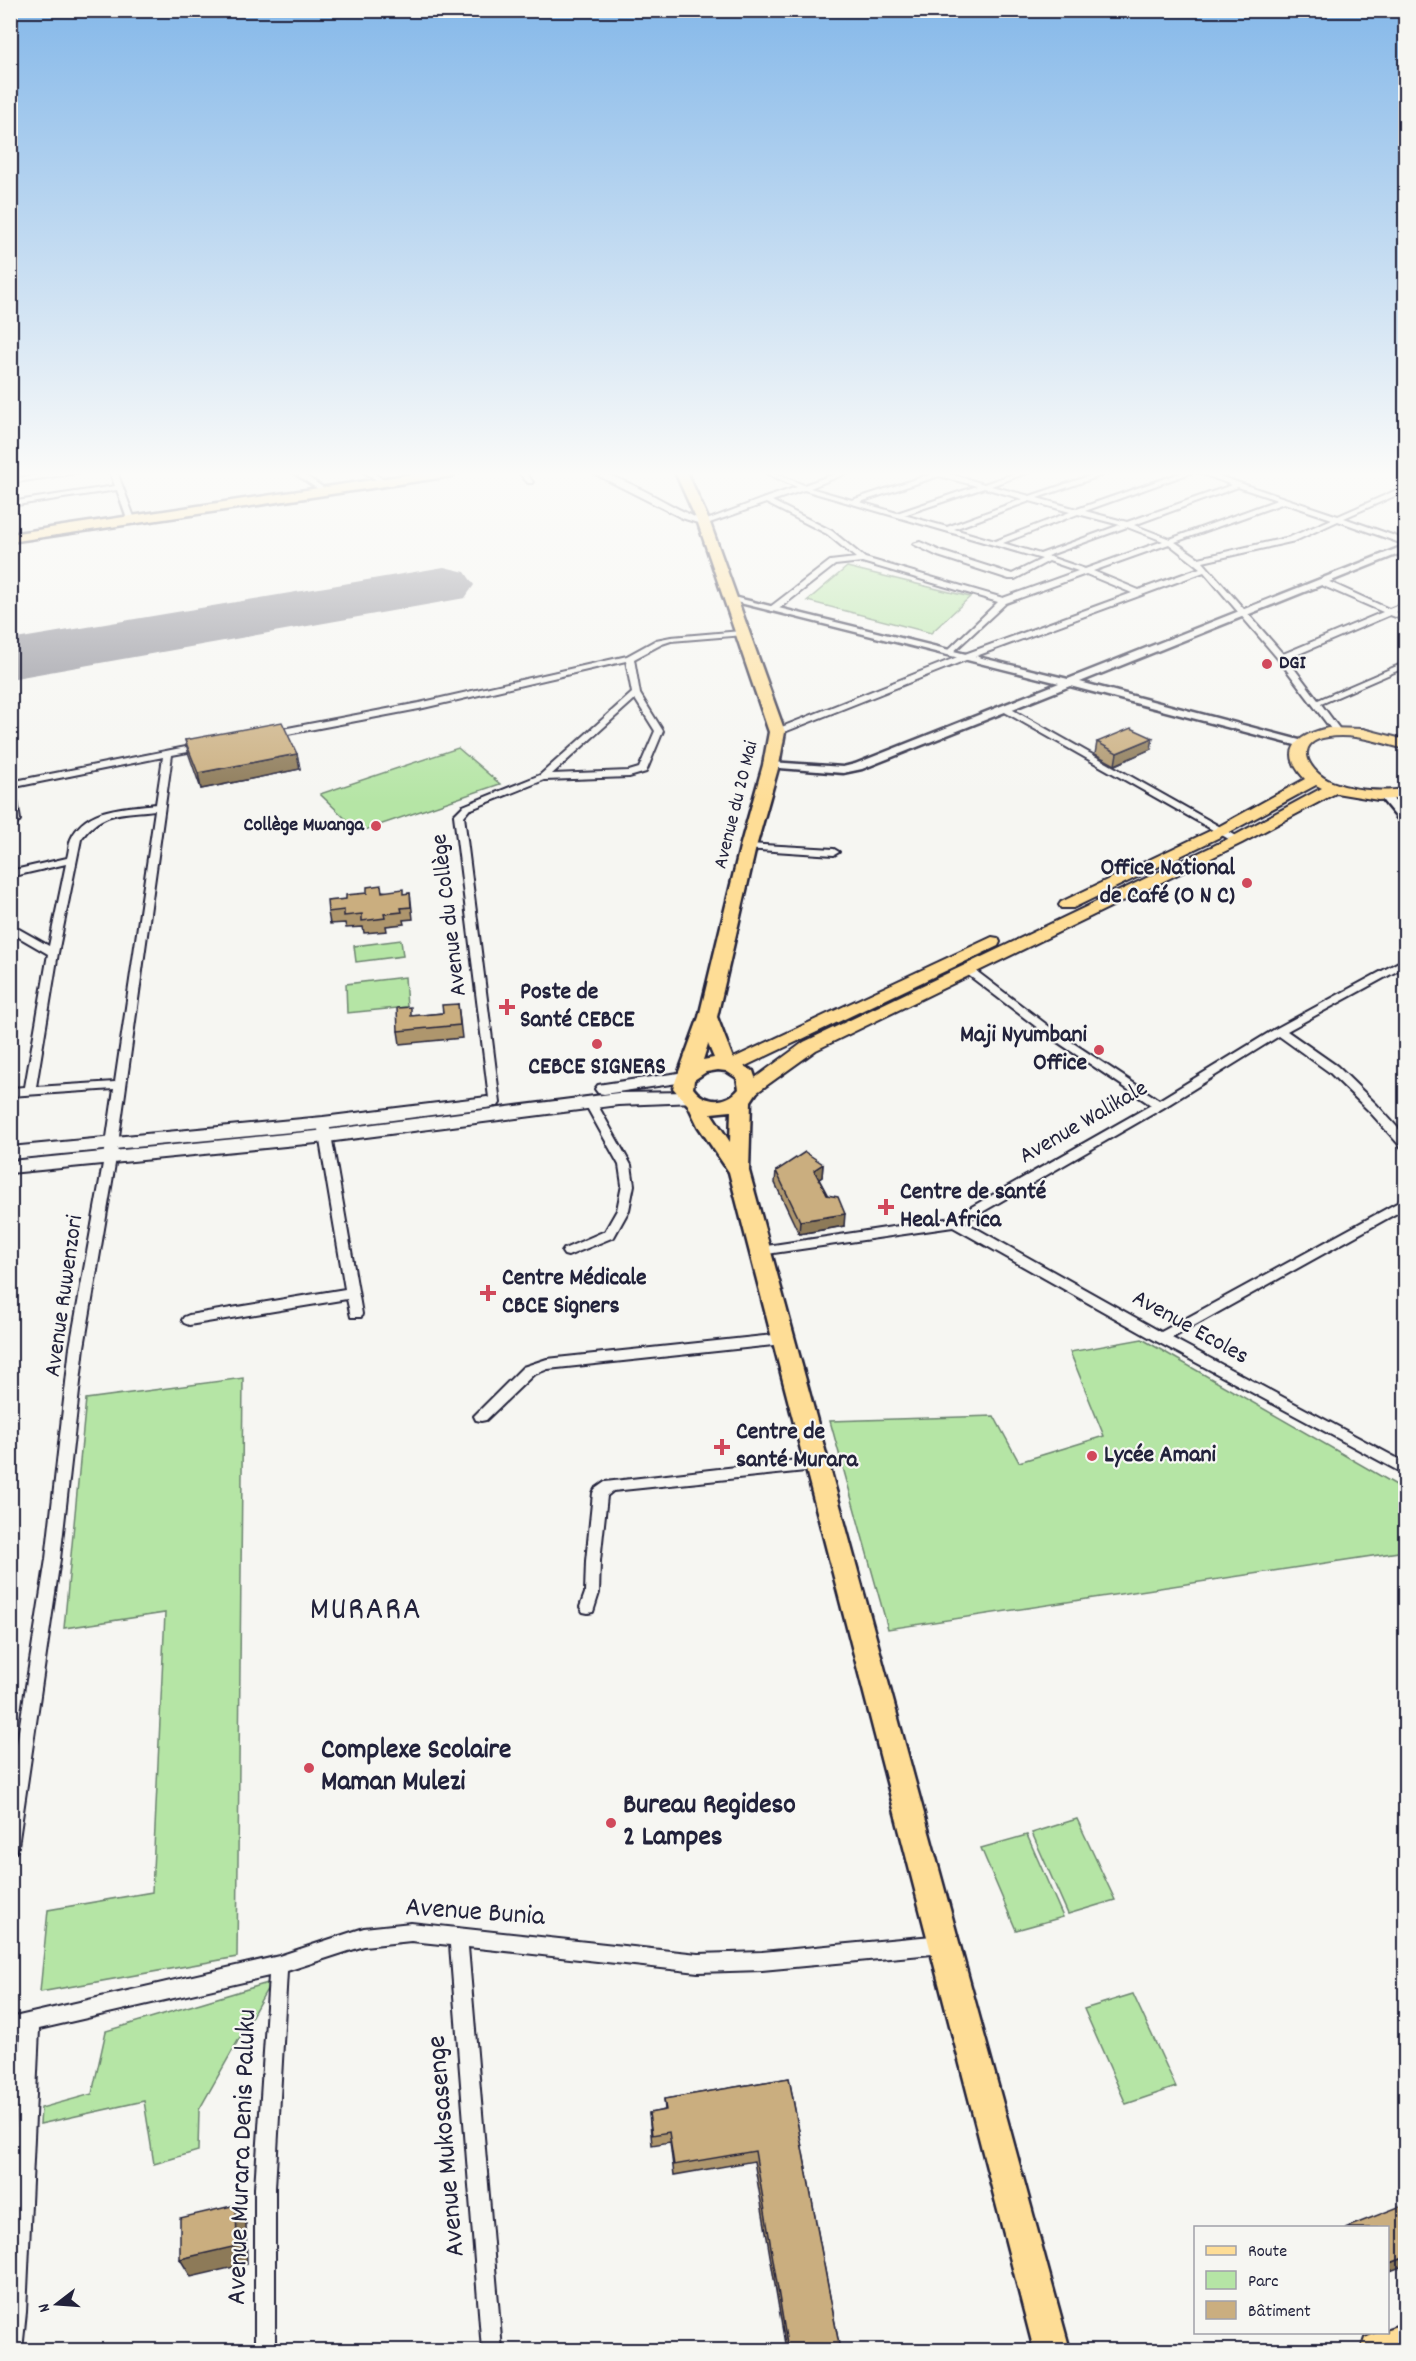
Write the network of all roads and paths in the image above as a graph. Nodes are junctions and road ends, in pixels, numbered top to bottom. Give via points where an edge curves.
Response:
1 (723, 582) edge
2 (808, 582) edge
3 (938, 582) edge
4 (1058, 582) edge
5 (1112, 582) edge
6 (1168, 582) edge
7 (1216, 582) edge
8 (1322, 582) joint
9 (1138, 593) junction
10 (729, 599) junction
11 (1003, 601) junction
12 (1406, 604) edge
13 (773, 609) junction
14 (1388, 612) junction
15 (1245, 613) junction
16 (1406, 619) edge
17 (741, 633) junction
18 (951, 652) junction
19 (968, 656) junction
20 (630, 658) junction
21 (1282, 658) junction
22 (1406, 664) edge
23 (1071, 683) junction
24 (636, 694) junction
25 (1317, 704) junction
26 (1006, 709) junction
27 (777, 732) junction
28 (1337, 732) junction
29 (260, 736) edge
30 (1401, 739) edge
31 (214, 744) edge
32 (1303, 744) junction
33 (168, 753) junction
34 (771, 765) junction
35 (543, 777) junction
36 (1316, 779) junction
37 (1334, 788) junction
38 (11, 790) edge
39 (1405, 795) edge
40 (1385, 796) junction
41 (161, 806) junction
42 (1406, 822) edge
43 (10, 827) edge
44 (1221, 831) junction
45 (1237, 840) junction
46 (748, 847) junction
47 (834, 852) dead end
48 (70, 860) junction
49 (10, 874) edge
50 (10, 927) edge
51 (53, 953) junction
52 (1406, 961) edge
53 (967, 969) junction
54 (708, 1017) junction
55 (1279, 1030) junction
56 (728, 1065) junction
57 (687, 1075) junction
58 (119, 1085) junction
59 (30, 1091) junction
60 (10, 1092) edge
61 (745, 1094) junction
62 (693, 1100) junction
63 (590, 1102) junction
64 (494, 1103) junction
65 (1159, 1105) junction
66 (325, 1130) junction
67 (1406, 1144) edge
68 (110, 1151) junction
69 (10, 1153) edge
70 (10, 1167) edge
71 (739, 1171) junction
72 (1406, 1202) edge
73 (955, 1222) junction
74 (760, 1251) junction
75 (568, 1252) dead end
76 (352, 1293) junction
77 (356, 1314) dead end
78 (189, 1320) dead end
79 (1161, 1338) junction
80 (783, 1339) junction
81 (481, 1416) dead end
82 (815, 1464) junction
83 (1406, 1470) edge
84 (588, 1607) dead end
85 (10, 1846) edge
86 (458, 1936) junction
87 (945, 1944) junction
88 (279, 1965) junction
89 (30, 2021) junction
90 (10, 2027) edge
91 (1406, 2339) edge
92 (12, 2350) edge
93 (265, 2350) edge
94 (492, 2350) edge
95 (1052, 2350) edge
96 (1377, 2350) edge

1 - 10 highway, Avenue du 20 Mai
2 - 13 street
3 - 11 street
4 - 11 street
5 - 9 street
6 - 9 street
7 - 15 street
8 - 14 street
8 - 15 street
9 - 19 street
10 - 13 street
10 - 17 highway, Avenue du 20 Mai
11 - 18 street
12 - 14 street
13 - 18 street
14 - 16 street
14 - 21 street
15 - 21 street
15 - 23 street
17 - 20 street via 671,639
17 - 27 highway, Avenue du 20 Mai
18 - 19 street
19 - 23 street
19 - 27 street
20 - 24 street
20 - 29 street via 419,706
21 - 25 street
22 - 25 street
23 - 26 street
23 - 32 street
24 - 35 street
24 - 35 street via 659,731 643,770 629,774
25 - 28 street
26 - 34 street via 851,769
26 - 44 street
27 - 34 highway, Avenue du 20 Mai
28 - 30 main road via 1356,731
28 - 32 main road
31 - 33 street
32 - 36 main road via 1298,752 1299,761
33 - 38 street
33 - 41 street, Avenue Ruwenzori
34 - 46 highway, Avenue du 20 Mai
35 - 64 street, Avenue du Collège via 466,808 459,815
36 - 37 main road
36 - 44 main road
37 - 40 main road
37 - 45 main road
38 - 43 street via 15,820
39 - 40 main road
40 - 42 street
41 - 48 street via 111,811 96,817 79,833
41 - 58 street, Avenue Ruwenzori
44 - 45 street
44 - 56 main road
45 - 53 main road
46 - 47 street
46 - 54 highway, Avenue du 20 Mai
48 - 49 street
48 - 51 street
50 - 51 street
51 - 59 street
52 - 55 street, Avenue Walikale
53 - 61 main road via 810,1046
53 - 65 street via 1060,1039
54 - 56 highway
54 - 57 highway, Avenue du 20 Mai
55 - 65 street, Avenue Walikale
55 - 67 street via 1333,1069
56 - 57 highway via 709,1064
56 - 61 highway via 746,1075
57 - 62 highway via 683,1088
57 - 64 main road
58 - 59 street
58 - 68 street, Avenue Ruwenzori
59 - 60 street
61 - 62 highway via 733,1104 715,1107
61 - 71 highway
62 - 63 main road
62 - 71 highway
63 - 66 main road
63 - 75 street via 625,1165 628,1185 623,1210 610,1234
64 - 66 main road
65 - 73 street, Avenue Walikale
66 - 68 main road
66 - 76 street
68 - 69 main road
68 - 70 main road
68 - 85 street, Avenue Ruwenzori via 78,1347 53,1559
71 - 74 highway
72 - 79 street
73 - 74 street, Avenue Walikale
73 - 79 street, Avenue Ecoles
74 - 80 highway
76 - 77 street
76 - 78 street
79 - 83 street, Avenue Ecoles
80 - 81 street via 547,1364 528,1371
80 - 82 highway
82 - 84 street via 603,1489
82 - 87 highway
86 - 87 street, Avenue Bunia via 698,1963
86 - 88 street, Avenue Bunia via 411,1932 364,1937
86 - 94 street, Avenue Mukosasenge
87 - 95 highway
88 - 89 street, Avenue Bunia
88 - 93 street, Avenue Murara Denis Paluku via 265,2188
89 - 90 street, Avenue Bunia
89 - 92 street
91 - 96 main road

